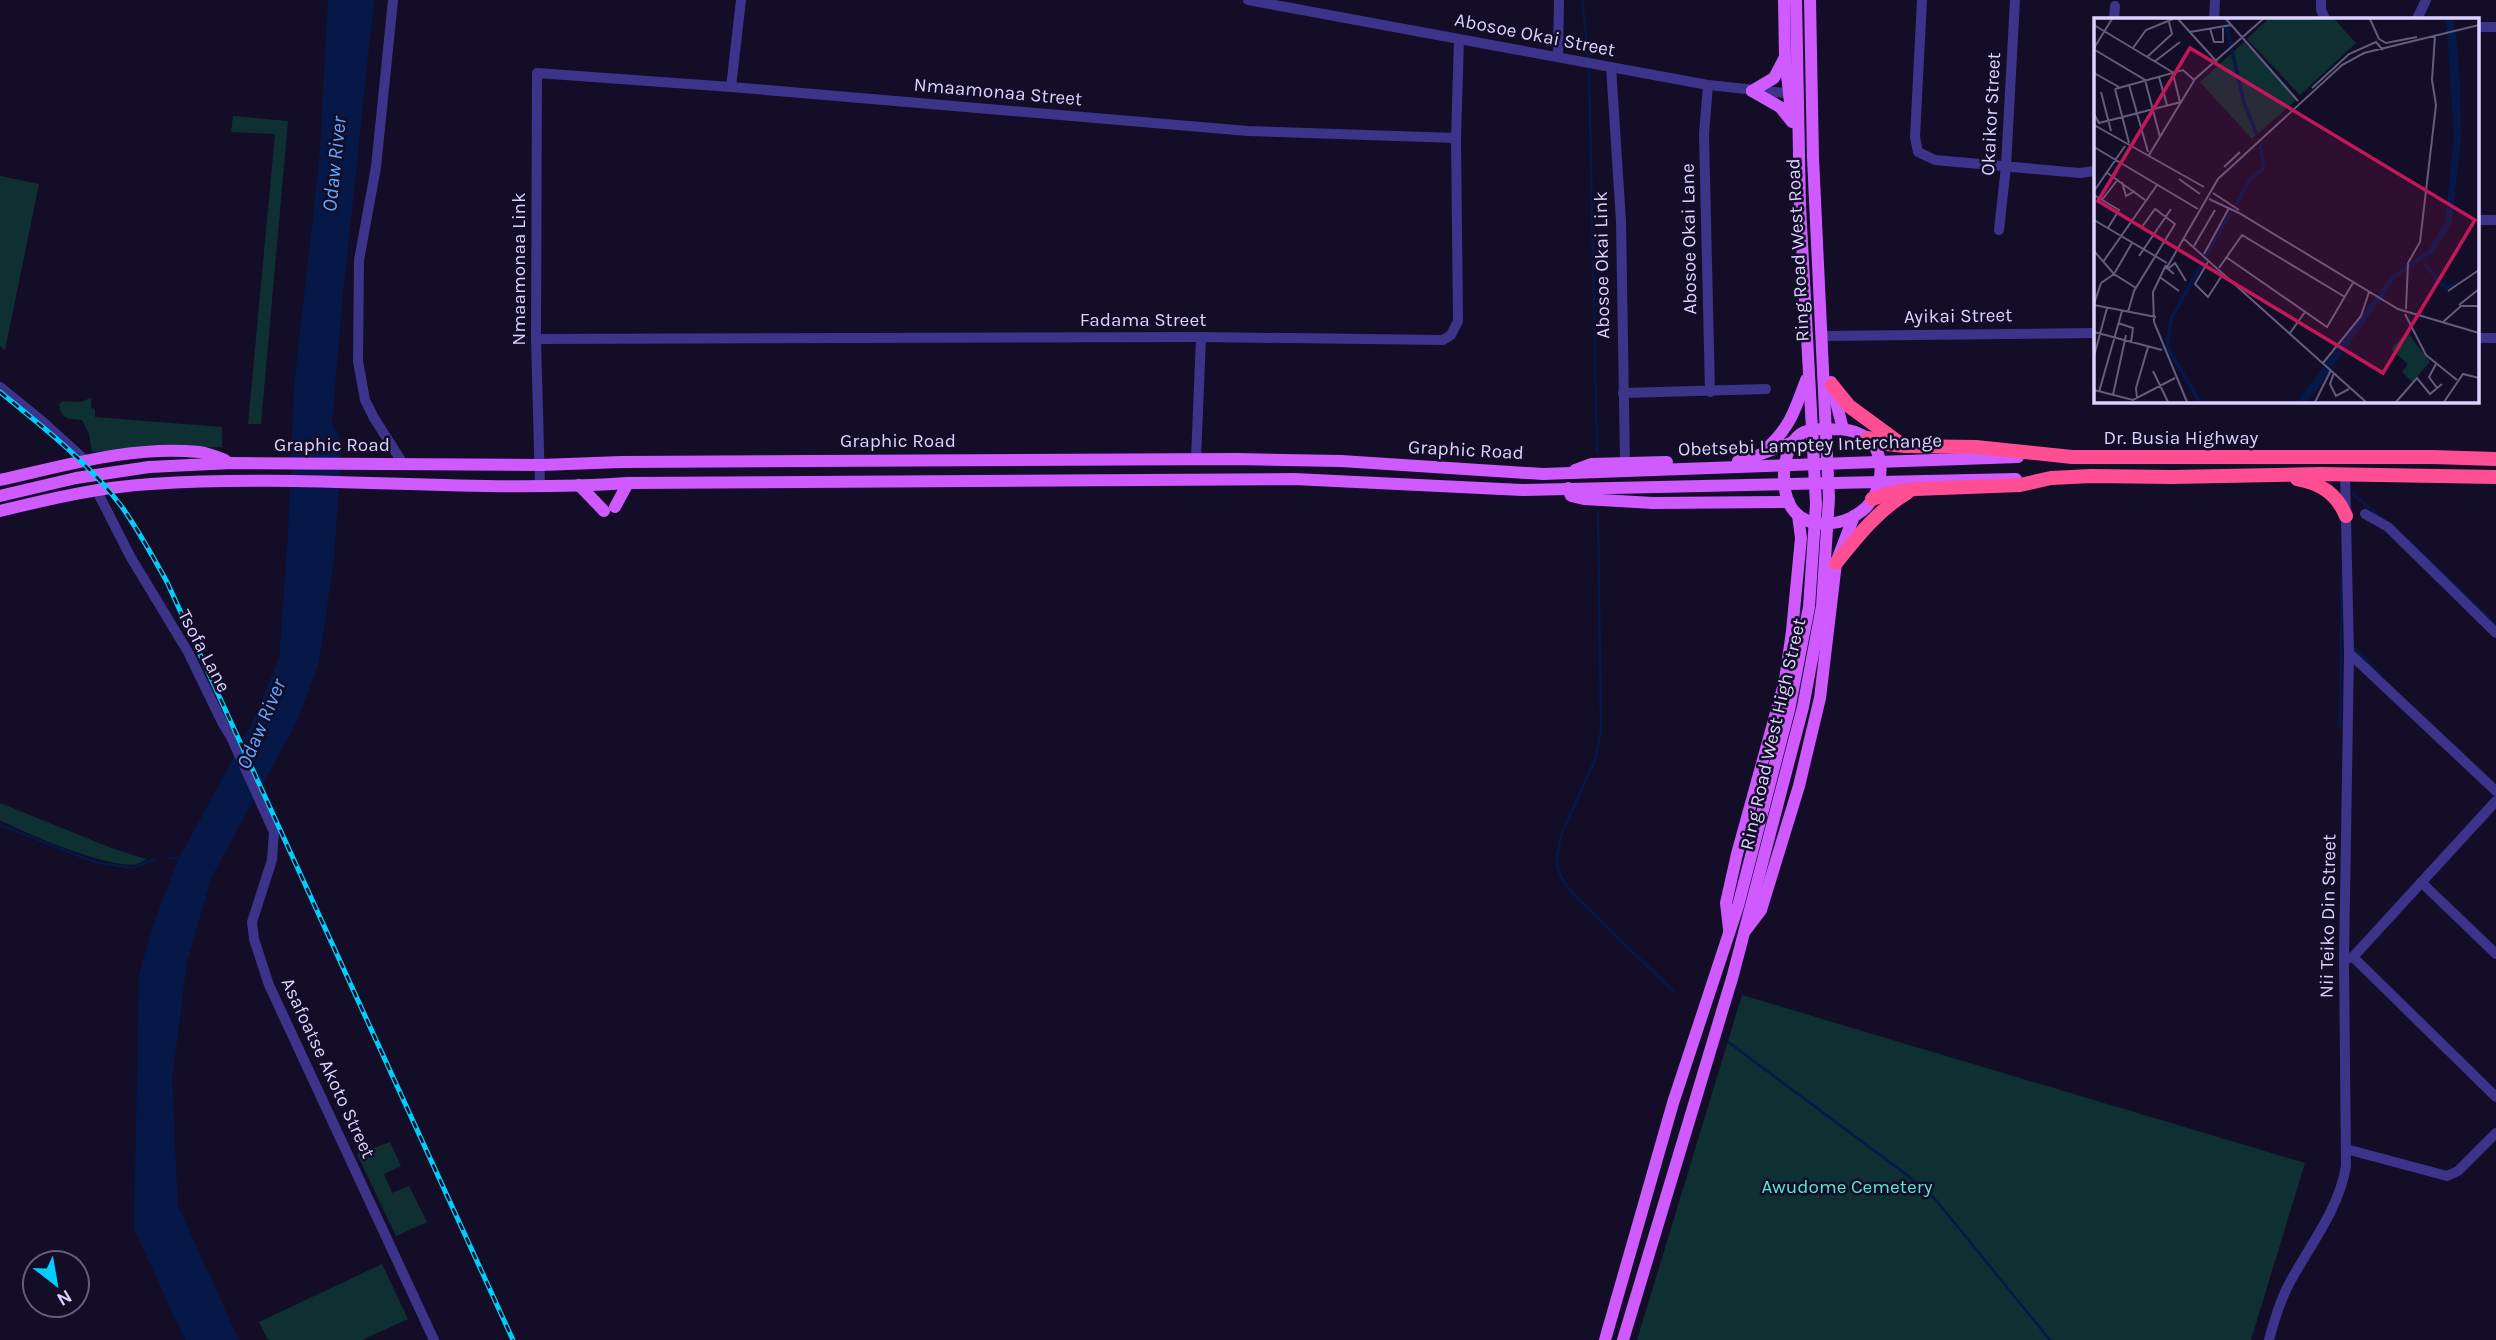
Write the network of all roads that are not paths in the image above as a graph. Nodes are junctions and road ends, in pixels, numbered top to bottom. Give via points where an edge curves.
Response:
1 (393, 0) edge
2 (741, 0) edge
3 (1248, 0) edge
4 (1559, 0) edge
5 (1784, 0) edge
6 (1796, 0) edge
7 (1810, 0) edge
8 (1816, 0) edge
9 (1922, 0) edge
10 (2015, 0) edge
11 (2215, 0) edge
12 (2321, 0) edge
13 (2426, 0) edge
14 (2115, 6) dead end
15 (2114, 18) edge
16 (2214, 18) edge
17 (2324, 18) edge
18 (2417, 18) edge
19 (2478, 27) edge
20 (2496, 27) edge
21 (1459, 39) junction
22 (1558, 55) junction
23 (1785, 57) junction
24 (1609, 66) junction
25 (537, 73) joint
26 (1708, 85) junction
27 (732, 87) junction
28 (1752, 91) junction
29 (1788, 93) junction
30 (1817, 97) junction
31 (1794, 125) junction
32 (1456, 138) junction
33 (2006, 166) junction
34 (2094, 171) edge
35 (2478, 220) edge
36 (2496, 220) edge
37 (1999, 230) dead end
38 (2094, 332) edge
39 (1822, 336) junction
40 (1201, 337) junction
41 (2478, 338) edge
42 (2496, 338) edge
43 (536, 339) junction
44 (1806, 380) junction
45 (1832, 385) junction
46 (0, 387) edge
47 (1766, 390) dead end
48 (1710, 392) junction
49 (1623, 393) junction
50 (1843, 429) junction
51 (1804, 432) junction
52 (1868, 438) junction
53 (1793, 442) junction
54 (1905, 446) junction
55 (1758, 456) junction
56 (2052, 456) junction
57 (1196, 459) junction
58 (2496, 459) edge
59 (86, 461) junction
60 (1625, 462) junction
61 (232, 463) junction
62 (404, 465) junction
63 (541, 465) junction
64 (1569, 473) junction
65 (2275, 475) junction
66 (2345, 475) junction
67 (2496, 477) edge
68 (2051, 478) junction
69 (0, 480) edge
70 (206, 481) junction
71 (628, 483) junction
72 (579, 485) junction
73 (540, 486) junction
74 (1568, 488) junction
75 (1914, 489) junction
76 (0, 496) edge
77 (100, 498) junction
78 (1829, 498) joint
79 (1872, 499) junction
80 (1789, 502) junction
81 (1816, 504) joint
82 (0, 511) edge
83 (2365, 514) dead end
84 (1798, 515) junction
85 (1854, 516) junction
86 (2346, 516) junction
87 (0, 518) edge
88 (1836, 563) junction
89 (2496, 633) edge
90 (2349, 653) junction
91 (2496, 791) edge
92 (2496, 801) edge
93 (262, 803) joint
94 (2421, 882) junction
95 (1744, 906) junction
96 (1736, 932) junction
97 (2496, 954) edge
98 (2348, 958) junction
99 (2496, 1097) edge
100 (2496, 1133) edge
101 (2346, 1149) junction
102 (434, 1340) edge
103 (1605, 1340) edge
104 (1623, 1340) edge
105 (2269, 1340) edge

1 - 62 street via 376,167 359,269 358,361 365,400
2 - 27 street
3 - 21 street, Abosoe Okai Street
4 - 22 street
5 - 23 main road, Ring Road West Road
6 - 81 main road, Ring Road West Road via 1800,206
7 - 78 main road, Ring Road West Road via 1812,158
8 - 30 main road, Ring Road West Road
9 - 33 street via 1914,137 1918,152 1935,160
10 - 33 street, Okaikor Street
11 - 16 street
12 - 17 street
13 - 18 street
14 - 15 street
19 - 20 street
21 - 22 street, Abosoe Okai Street
21 - 32 street, Fadama Street
22 - 24 street, Abosoe Okai Street
23 - 28 main road via 1774,78
23 - 29 main road, Ring Road West Road
24 - 26 street, Abosoe Okai Street
24 - 49 street, Abosoe Okai Link via 1621,221
25 - 27 street, Nmaamonaa Street
25 - 43 street, Nmaamonaa Link
26 - 28 street, Abosoe Okai Street
26 - 48 street, Abosoe Okai Lane via 1704,134
27 - 32 street, Nmaamonaa Street via 1248,131
28 - 29 street, Abosoe Okai Street
28 - 31 main road via 1780,107
29 - 30 street, Abosoe Okai Street
29 - 31 main road, Ring Road West Road
30 - 39 main road, Ring Road West Road
31 - 44 main road, Ring Road West Road via 1804,189
32 - 40 street, Fadama Street via 1458,321 1451,335 1438,341
33 - 34 street
33 - 37 street, Okaikor Street
35 - 36 street
38 - 39 street, Ayikai Street
39 - 45 main road, Ring Road West Road
40 - 43 street, Fadama Street
40 - 57 street
41 - 42 street
43 - 63 street, Nmaamonaa Link
44 - 51 main road, Ring Road West Road
44 - 55 main road via 1792,419
45 - 50 main road, Ring Road West Road
45 - 54 highway via 1868,422
46 - 59 street
47 - 48 street
48 - 49 street
49 - 60 street, Abosoe Okai Link
50 - 51 main road
50 - 52 main road
51 - 53 main road
52 - 54 highway, Dr. Busia Highway
52 - 79 main road via 1878,454 1881,473
53 - 55 main road, Graphic Road
53 - 80 main road via 1784,471
54 - 56 highway, Dr. Busia Highway via 1976,447
55 - 60 main road, Graphic Road via 1708,463
56 - 58 highway, Dr. Busia Highway via 2333,457 2339,463 2362,467
56 - 64 main road, Obetsebi Lamptey Interchange
57 - 63 main road, Graphic Road
57 - 64 main road, Graphic Road
59 - 61 main road via 187,451
59 - 69 main road
60 - 64 main road, Graphic Road via 1591,464
61 - 62 main road, Graphic Road
61 - 76 main road, Graphic Road via 149,467
62 - 63 main road, Graphic Road
63 - 73 street, Nmaamonaa Link
65 - 66 highway, Dr. Busia Highway
65 - 68 highway, Dr. Busia Highway
65 - 86 highway via 2331,492
66 - 67 highway, Dr. Busia Highway
66 - 86 street, Nii Teiko Din Street
68 - 74 main road, Obetsebi Lamptey Interchange
68 - 75 highway, Dr. Busia Highway via 2020,485
70 - 73 main road, Graphic Road
70 - 77 main road
70 - 82 main road, Graphic Road via 148,484
71 - 72 main road, Graphic Road
71 - 72 main road via 610,509
71 - 74 main road, Graphic Road via 1294,479 1522,490
72 - 73 main road, Graphic Road
74 - 80 main road, Graphic Road via 1571,496 1584,499
75 - 79 highway, Dr. Busia Highway
75 - 88 highway via 1880,513
77 - 87 main road
77 - 93 street, Tsofa Lane via 188,652
78 - 95 main road, Ring Road West High Street via 1822,607 1808,682 1785,779
79 - 85 main road
80 - 84 main road
81 - 95 main road, Ring Road West High Street via 1809,607
83 - 89 street via 2388,527
84 - 85 main road via 1826,524
84 - 96 main road, Ring Road West High Street via 1801,538 1785,680 1726,904
85 - 88 main road, Ring Road West High Street
86 - 90 street, Nii Teiko Din Street
88 - 96 main road, Ring Road West High Street via 1820,698 1808,751 1761,911
90 - 91 street
90 - 98 street, Nii Teiko Din Street
92 - 94 street
93 - 102 street, Asafoatse Akoto Street via 274,832 272,860 252,922 259,954 269,985
94 - 97 street
94 - 98 street
95 - 96 main road, Ring Road West High Street
96 - 103 main road, Ring Road West High Street via 1705,1003
96 - 104 main road, Ring Road West High Street via 1728,989
98 - 99 street
98 - 101 street, Nii Teiko Din Street
100 - 101 street via 2447,1176
101 - 105 street, Nii Teiko Din Street via 2339,1192 2284,1295

